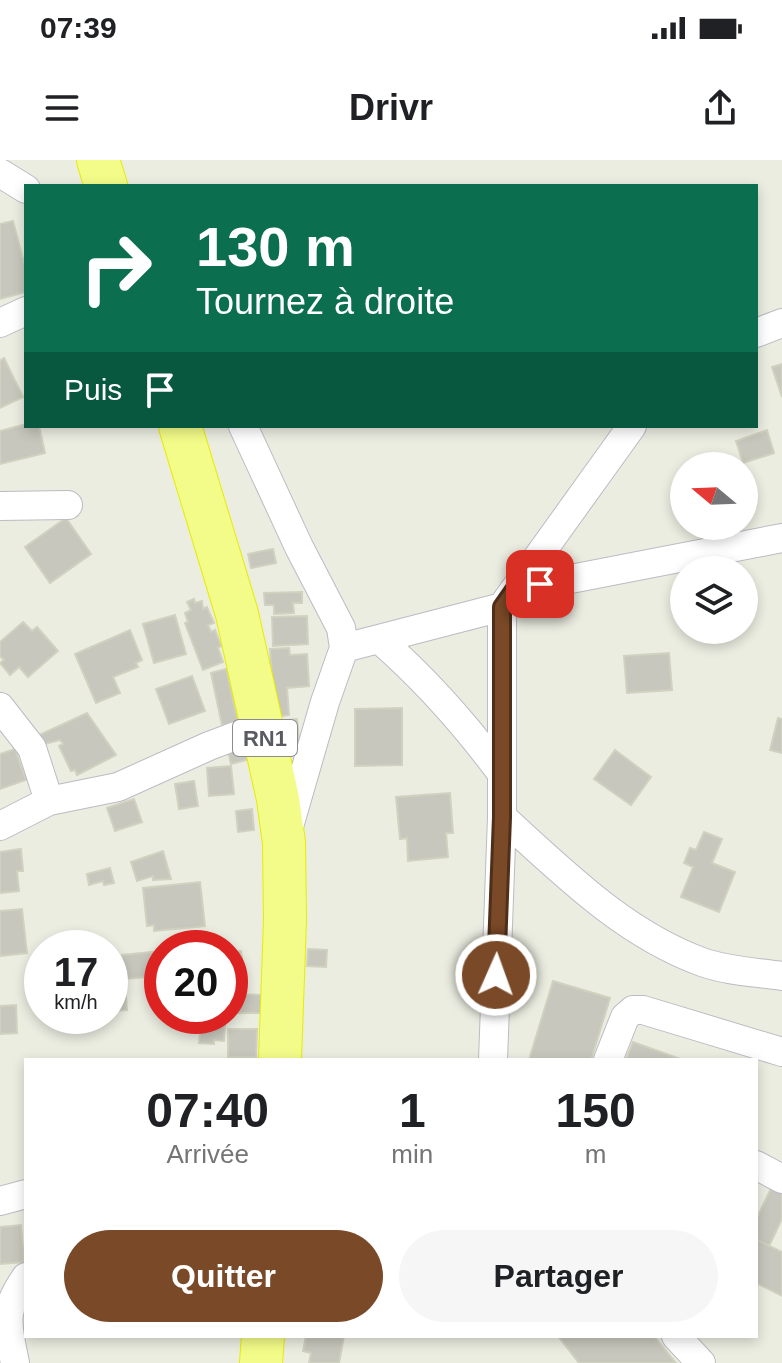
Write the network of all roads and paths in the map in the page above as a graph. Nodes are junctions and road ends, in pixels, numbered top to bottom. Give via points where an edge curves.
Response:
1 (98, 160) edge
2 (0, 173) edge
3 (105, 184) edge
4 (24, 188) edge
5 (24, 312) edge
6 (0, 323) edge
7 (782, 323) edge
8 (758, 332) edge
9 (181, 428) edge
10 (244, 428) edge
11 (631, 428) edge
12 (68, 505) dead end
13 (0, 506) edge
14 (782, 538) edge
15 (508, 598) junction
16 (379, 639) junction
17 (344, 648) junction
18 (0, 707) edge
19 (262, 726) junction
20 (502, 774) junction
21 (49, 801) junction
22 (502, 817) junction
23 (0, 826) edge
24 (284, 843) junction
25 (782, 976) edge
26 (741, 1050) edge
27 (782, 1052) edge
28 (280, 1058) edge
29 (493, 1058) edge
30 (609, 1058) edge
31 (758, 1166) edge
32 (782, 1179) edge
33 (24, 1195) edge
34 (0, 1201) edge
35 (24, 1280) edge
36 (263, 1338) edge
37 (678, 1338) edge
38 (15, 1363) edge
39 (261, 1363) edge
40 (701, 1363) edge

1 - 3 highway
2 - 4 street
5 - 6 street
7 - 8 street
9 - 19 highway, RN1 via 237,614
10 - 17 street via 341,628
11 - 15 street
12 - 13 street
14 - 15 street
15 - 16 street
15 - 20 street
16 - 17 street
16 - 20 street via 469,728
17 - 24 street
18 - 21 street via 32,748
19 - 21 street via 118,787
19 - 24 highway, RN1
20 - 22 street
21 - 23 street
22 - 25 street via 629,925 704,963
22 - 29 street
24 - 28 highway, RN1
26 - 27 street
26 - 30 street via 633,1010
31 - 32 street
33 - 34 street
35 - 38 street via 8,1309
36 - 39 highway
37 - 40 street

